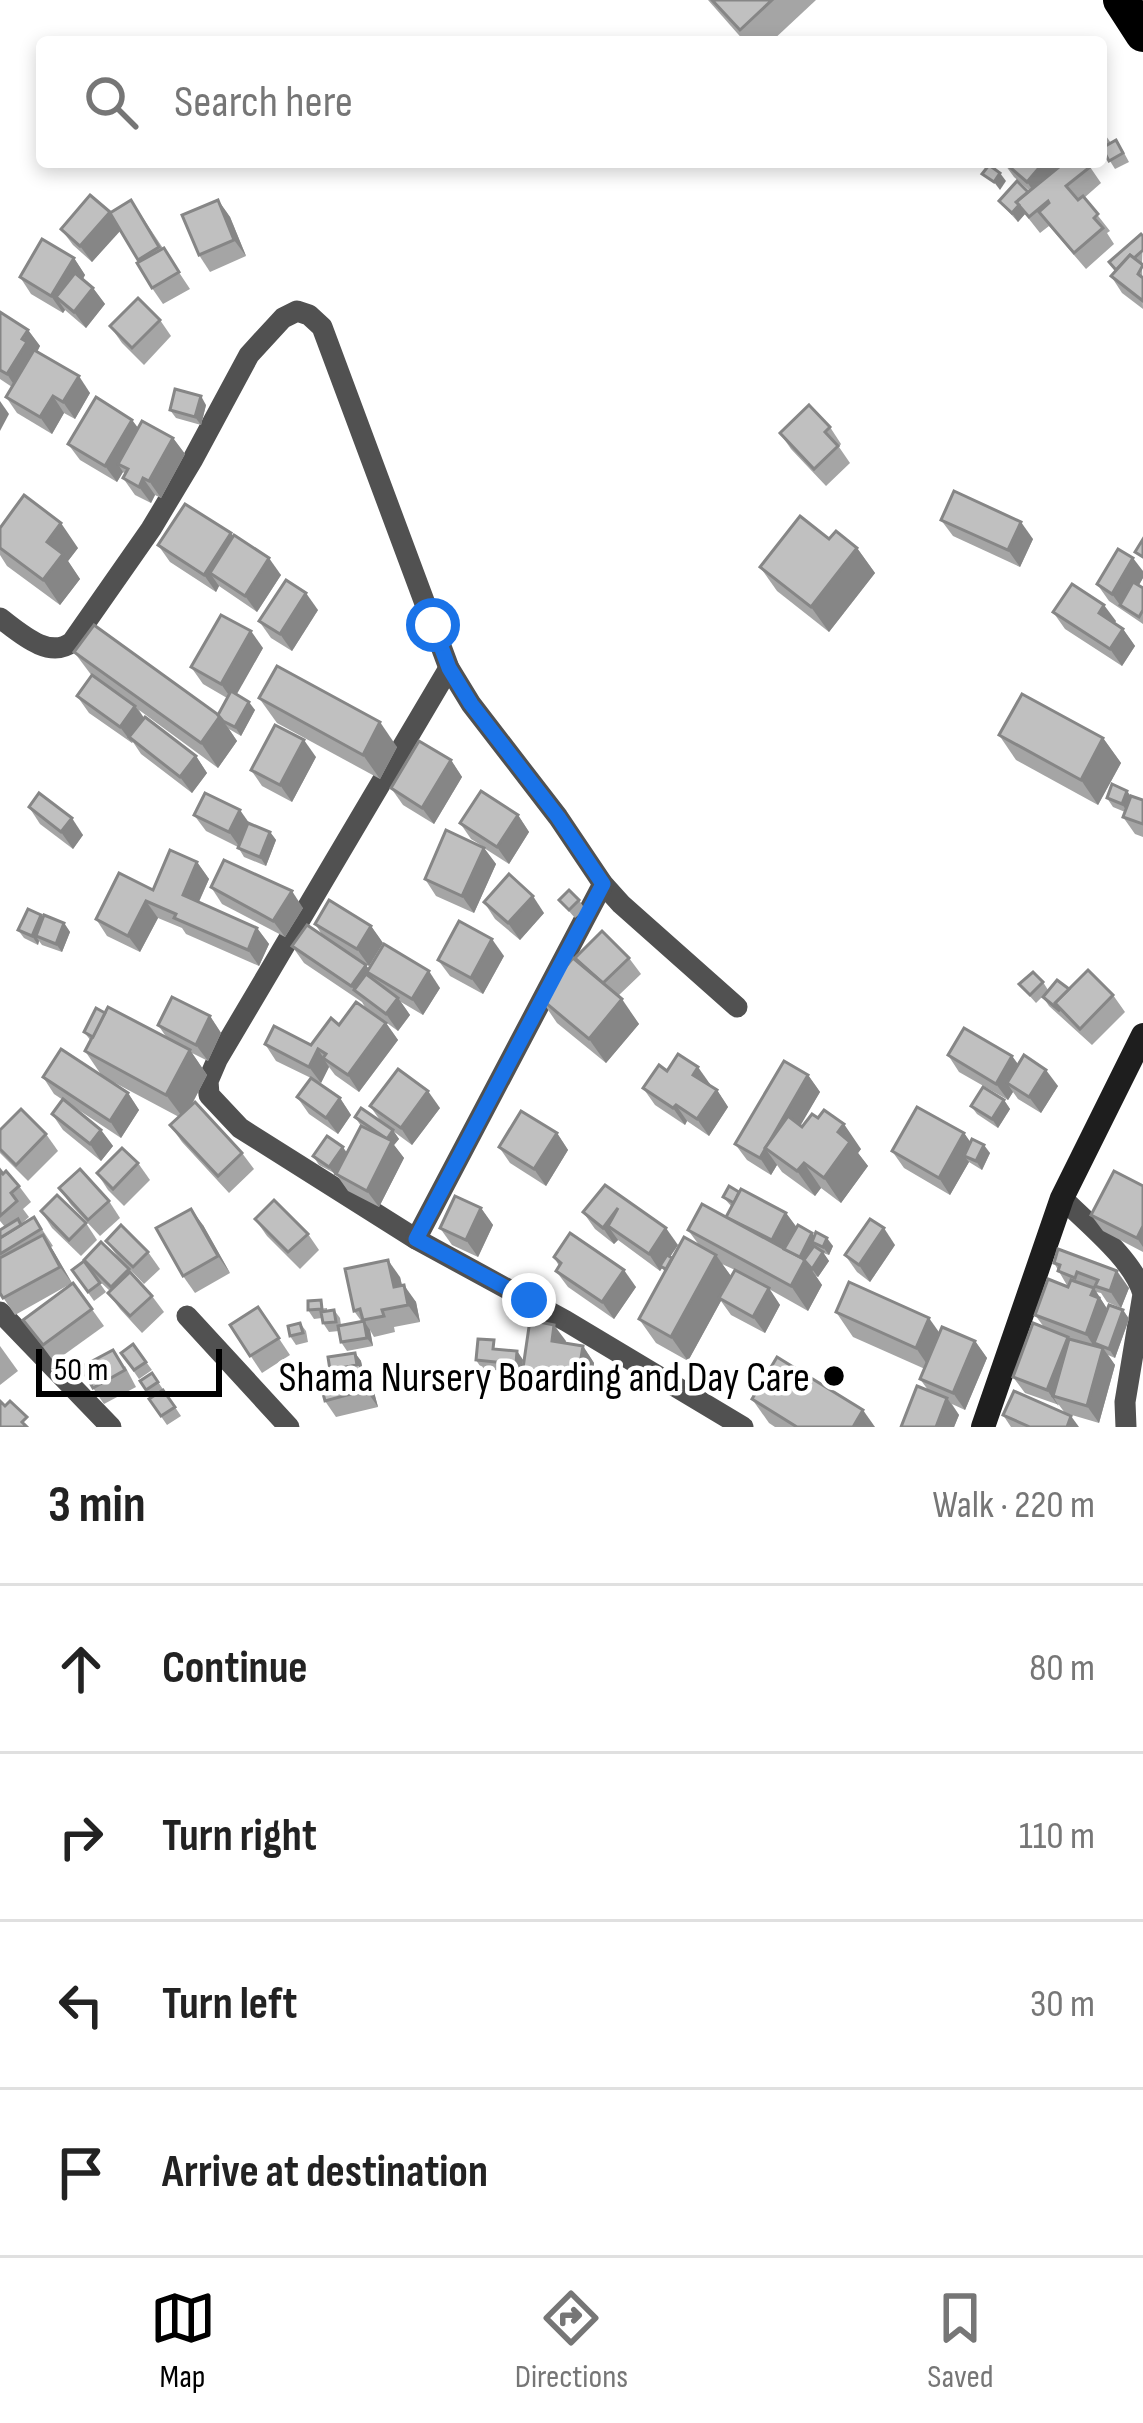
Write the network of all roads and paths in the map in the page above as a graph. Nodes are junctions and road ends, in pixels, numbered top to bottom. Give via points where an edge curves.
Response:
1 (1121, 0) edge
2 (1143, 34) edge
3 (0, 618) edge
4 (449, 668) junction
5 (603, 884) junction
6 (737, 1007) dead end
7 (1143, 1035) edge
8 (1062, 1198) junction
9 (416, 1239) junction
10 (0, 1312) edge
11 (187, 1316) dead end
12 (111, 1427) edge
13 (289, 1427) edge
14 (743, 1427) edge
15 (983, 1427) edge
16 (1126, 1427) edge

1 - 2 highway
3 - 4 street via 48,650 72,642 151,529 249,355 297,311 322,327
4 - 5 street
4 - 9 street via 208,1081 209,1096 240,1128
5 - 6 street
5 - 9 street
7 - 8 street
8 - 15 street
8 - 16 street via 1140,1281
9 - 14 street
10 - 12 street
11 - 13 street

